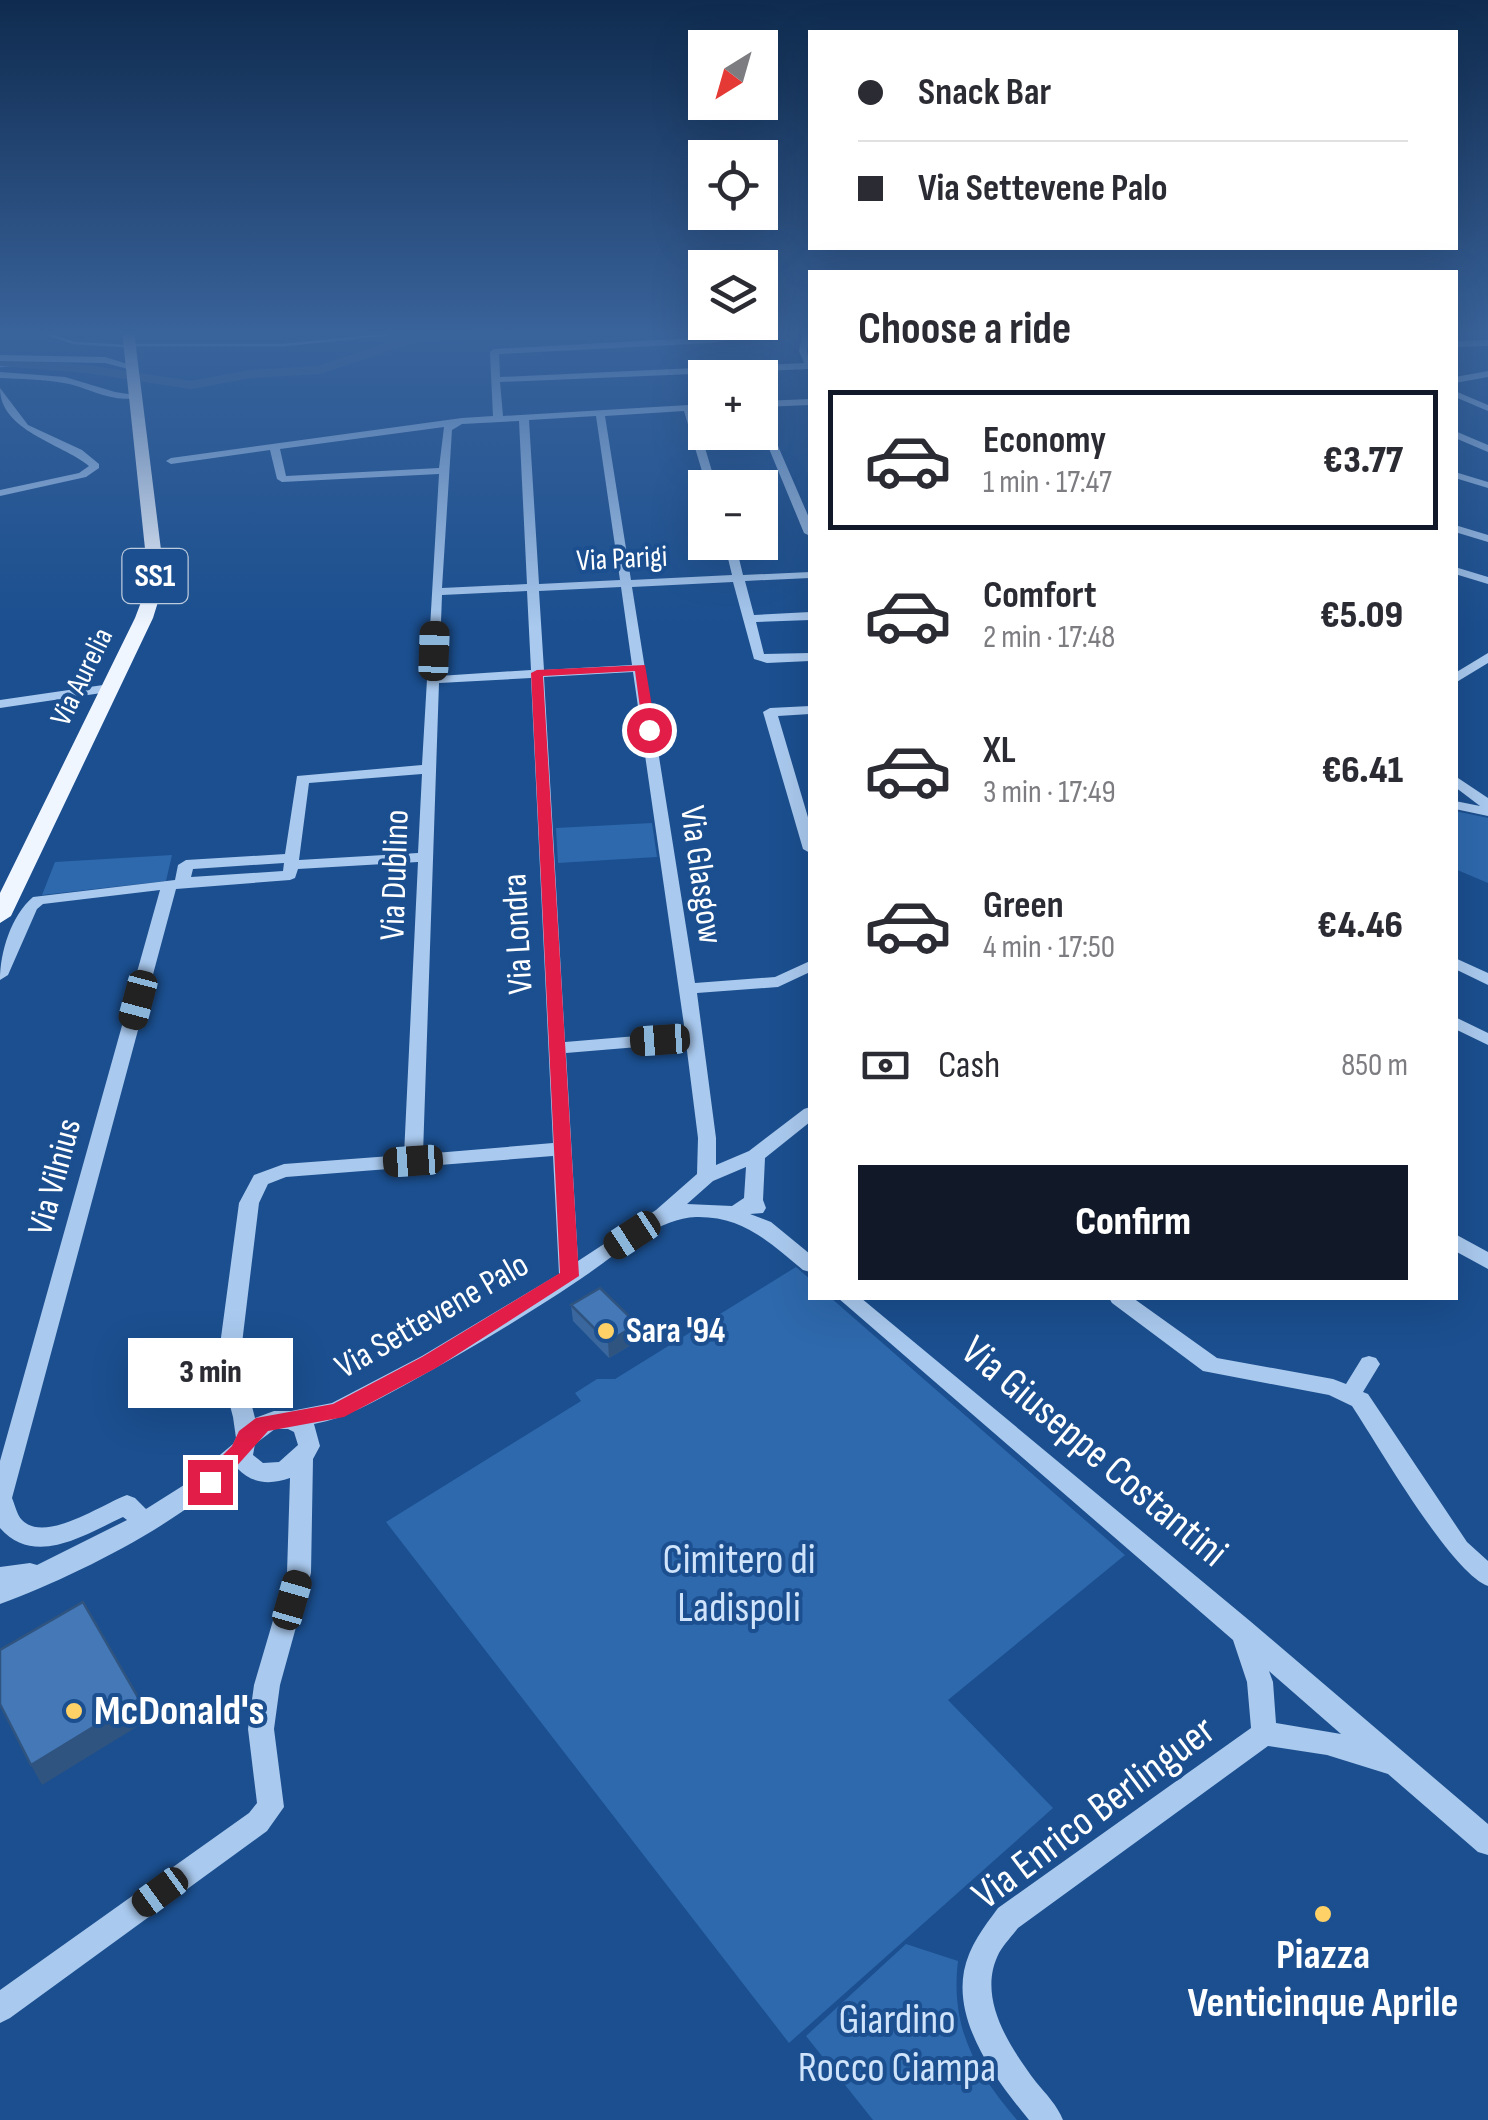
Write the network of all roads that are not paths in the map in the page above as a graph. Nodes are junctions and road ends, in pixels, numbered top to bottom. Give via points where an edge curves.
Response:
1 (31, 430) edge
2 (138, 430) edge
3 (406, 430) edge
4 (447, 430) edge
5 (525, 430) edge
6 (603, 430) edge
7 (1458, 435) edge
8 (274, 447) junction
9 (1488, 449) edge
10 (775, 450) edge
11 (171, 461) dead end
12 (444, 471) junction
13 (1458, 476) edge
14 (1488, 486) edge
15 (0, 493) edge
16 (808, 528) edge
17 (1458, 529) edge
18 (1488, 539) edge
19 (734, 560) edge
20 (1458, 571) edge
21 (808, 574) edge
22 (740, 578) junction
23 (1488, 581) edge
24 (627, 583) junction
25 (534, 588) junction
26 (436, 592) junction
27 (808, 616) edge
28 (750, 619) junction
29 (808, 657) edge
30 (1488, 657) edge
31 (641, 668) junction
32 (537, 673) junction
33 (1458, 674) edge
34 (432, 680) junction
35 (110, 688) junction
36 (0, 704) edge
37 (808, 710) edge
38 (429, 769) junction
39 (1458, 783) edge
40 (1458, 805) edge
41 (1488, 809) edge
42 (808, 841) edge
43 (426, 857) junction
44 (292, 861) junction
45 (176, 884) junction
46 (0, 916) edge
47 (1458, 964) edge
48 (808, 967) edge
49 (0, 975) edge
50 (1488, 980) edge
51 (688, 989) junction
52 (1458, 1024) edge
53 (694, 1038) junction
54 (1488, 1040) edge
55 (556, 1048) junction
56 (808, 1116) edge
57 (562, 1149) junction
58 (756, 1156) junction
59 (413, 1161) junction
60 (707, 1178) junction
61 (753, 1194) junction
62 (706, 1211) junction
63 (730, 1214) junction
64 (663, 1215) junction
65 (764, 1227) junction
66 (1458, 1243) edge
67 (1488, 1262) edge
68 (808, 1263) edge
69 (569, 1276) junction
70 (850, 1300) edge
71 (1122, 1300) edge
72 (1370, 1364) dead end
73 (1351, 1394) junction
74 (243, 1403) junction
75 (337, 1411) junction
76 (282, 1420) junction
77 (244, 1444) junction
78 (305, 1449) junction
79 (264, 1473) junction
80 (210, 1482) junction
81 (142, 1520) junction
82 (302, 1527) junction
83 (56, 1569) junction
84 (1488, 1576) edge
85 (0, 1577) edge
86 (0, 1592) edge
87 (1241, 1629) junction
88 (1264, 1734) junction
89 (1405, 1770) junction
90 (1488, 1842) edge
91 (0, 2008) edge
92 (1048, 2120) edge

1 - 15 street via 95,466 82,475
2 - 35 main road, Via Aurelia / SS1 via 154,589
3 - 8 street
4 - 12 street, Via Dublino
5 - 25 street, Via Londra
6 - 24 street, Via Glasgow
7 - 9 street
8 - 11 street
8 - 12 street via 282,479
10 - 16 street
12 - 26 street, Via Dublino
13 - 14 street
17 - 18 street
19 - 22 street
20 - 23 street
21 - 22 street, Via Parigi
22 - 24 street, Via Parigi
22 - 28 street
24 - 25 street, Via Parigi
24 - 31 street, Via Glasgow
25 - 26 street, Via Parigi
25 - 32 street, Via Londra
26 - 34 street, Via Dublino
27 - 28 street
28 - 29 street via 762,658
30 - 33 street
31 - 32 street
31 - 51 street, Via Glasgow
32 - 34 street
32 - 55 street, Via Londra
34 - 38 street, Via Dublino
35 - 36 street
35 - 46 main road, Via Aurelia / SS1
37 - 42 street via 770,712
38 - 43 street, Via Dublino
38 - 44 street via 302,779
39 - 41 street
40 - 41 street
43 - 44 street
43 - 59 street, Via Dublino
44 - 45 street via 290,875
45 - 49 street via 38,900
45 - 81 street, Via Vilnius via 1,1502 10,1525 33,1537 66,1534 127,1505
47 - 50 street
48 - 51 street via 778,982
51 - 53 street, Via Glasgow
52 - 54 street
53 - 55 street
53 - 60 street, Via Glasgow
55 - 57 street, Via Londra
56 - 58 street, Via Settevene Palo
57 - 59 street
57 - 69 street, Via Londra
58 - 60 street, Via Settevene Palo
58 - 61 street
59 - 74 street via 276,1172 258,1183 249,1203 230,1360
60 - 61 street via 744,1177
60 - 62 street via 694,1199
60 - 64 street, Via Settevene Palo
61 - 63 street via 744,1209
61 - 65 street
62 - 63 street, Via Settevene Palo
62 - 64 street, Via Settevene Palo
63 - 65 street, Via Settevene Palo
64 - 69 street, Via Settevene Palo
65 - 68 street
66 - 67 street
69 - 75 street, Via Settevene Palo
70 - 87 street, Via Giuseppe Costantini
71 - 73 street via 1210,1364
72 - 73 street
73 - 84 street via 1373,1415 1459,1549
74 - 76 street
74 - 77 street
75 - 76 street, Via Settevene Palo
75 - 78 street, Via Settevene Palo
76 - 77 street, Via Settevene Palo
76 - 78 street via 304,1427
77 - 79 street via 245,1464
77 - 80 street, Via Settevene Palo
78 - 79 street, Via Settevene Palo
78 - 82 street
79 - 80 street, Via Settevene Palo
79 - 82 street via 290,1497
80 - 81 street, Via Settevene Palo
81 - 83 street, Via Settevene Palo
82 - 91 street via 299,1574 261,1729 269,1811
83 - 85 street, Via Settevene Palo
83 - 86 street, Via Settevene Palo
87 - 88 street via 1260,1682
87 - 89 street, Via Giuseppe Costantini
88 - 89 street via 1354,1747
88 - 92 street, Via Enrico Berlinguer via 1008,1918 987,1943 977,1971 983,2020 1007,2068
89 - 90 street, Via Giuseppe Costantini

